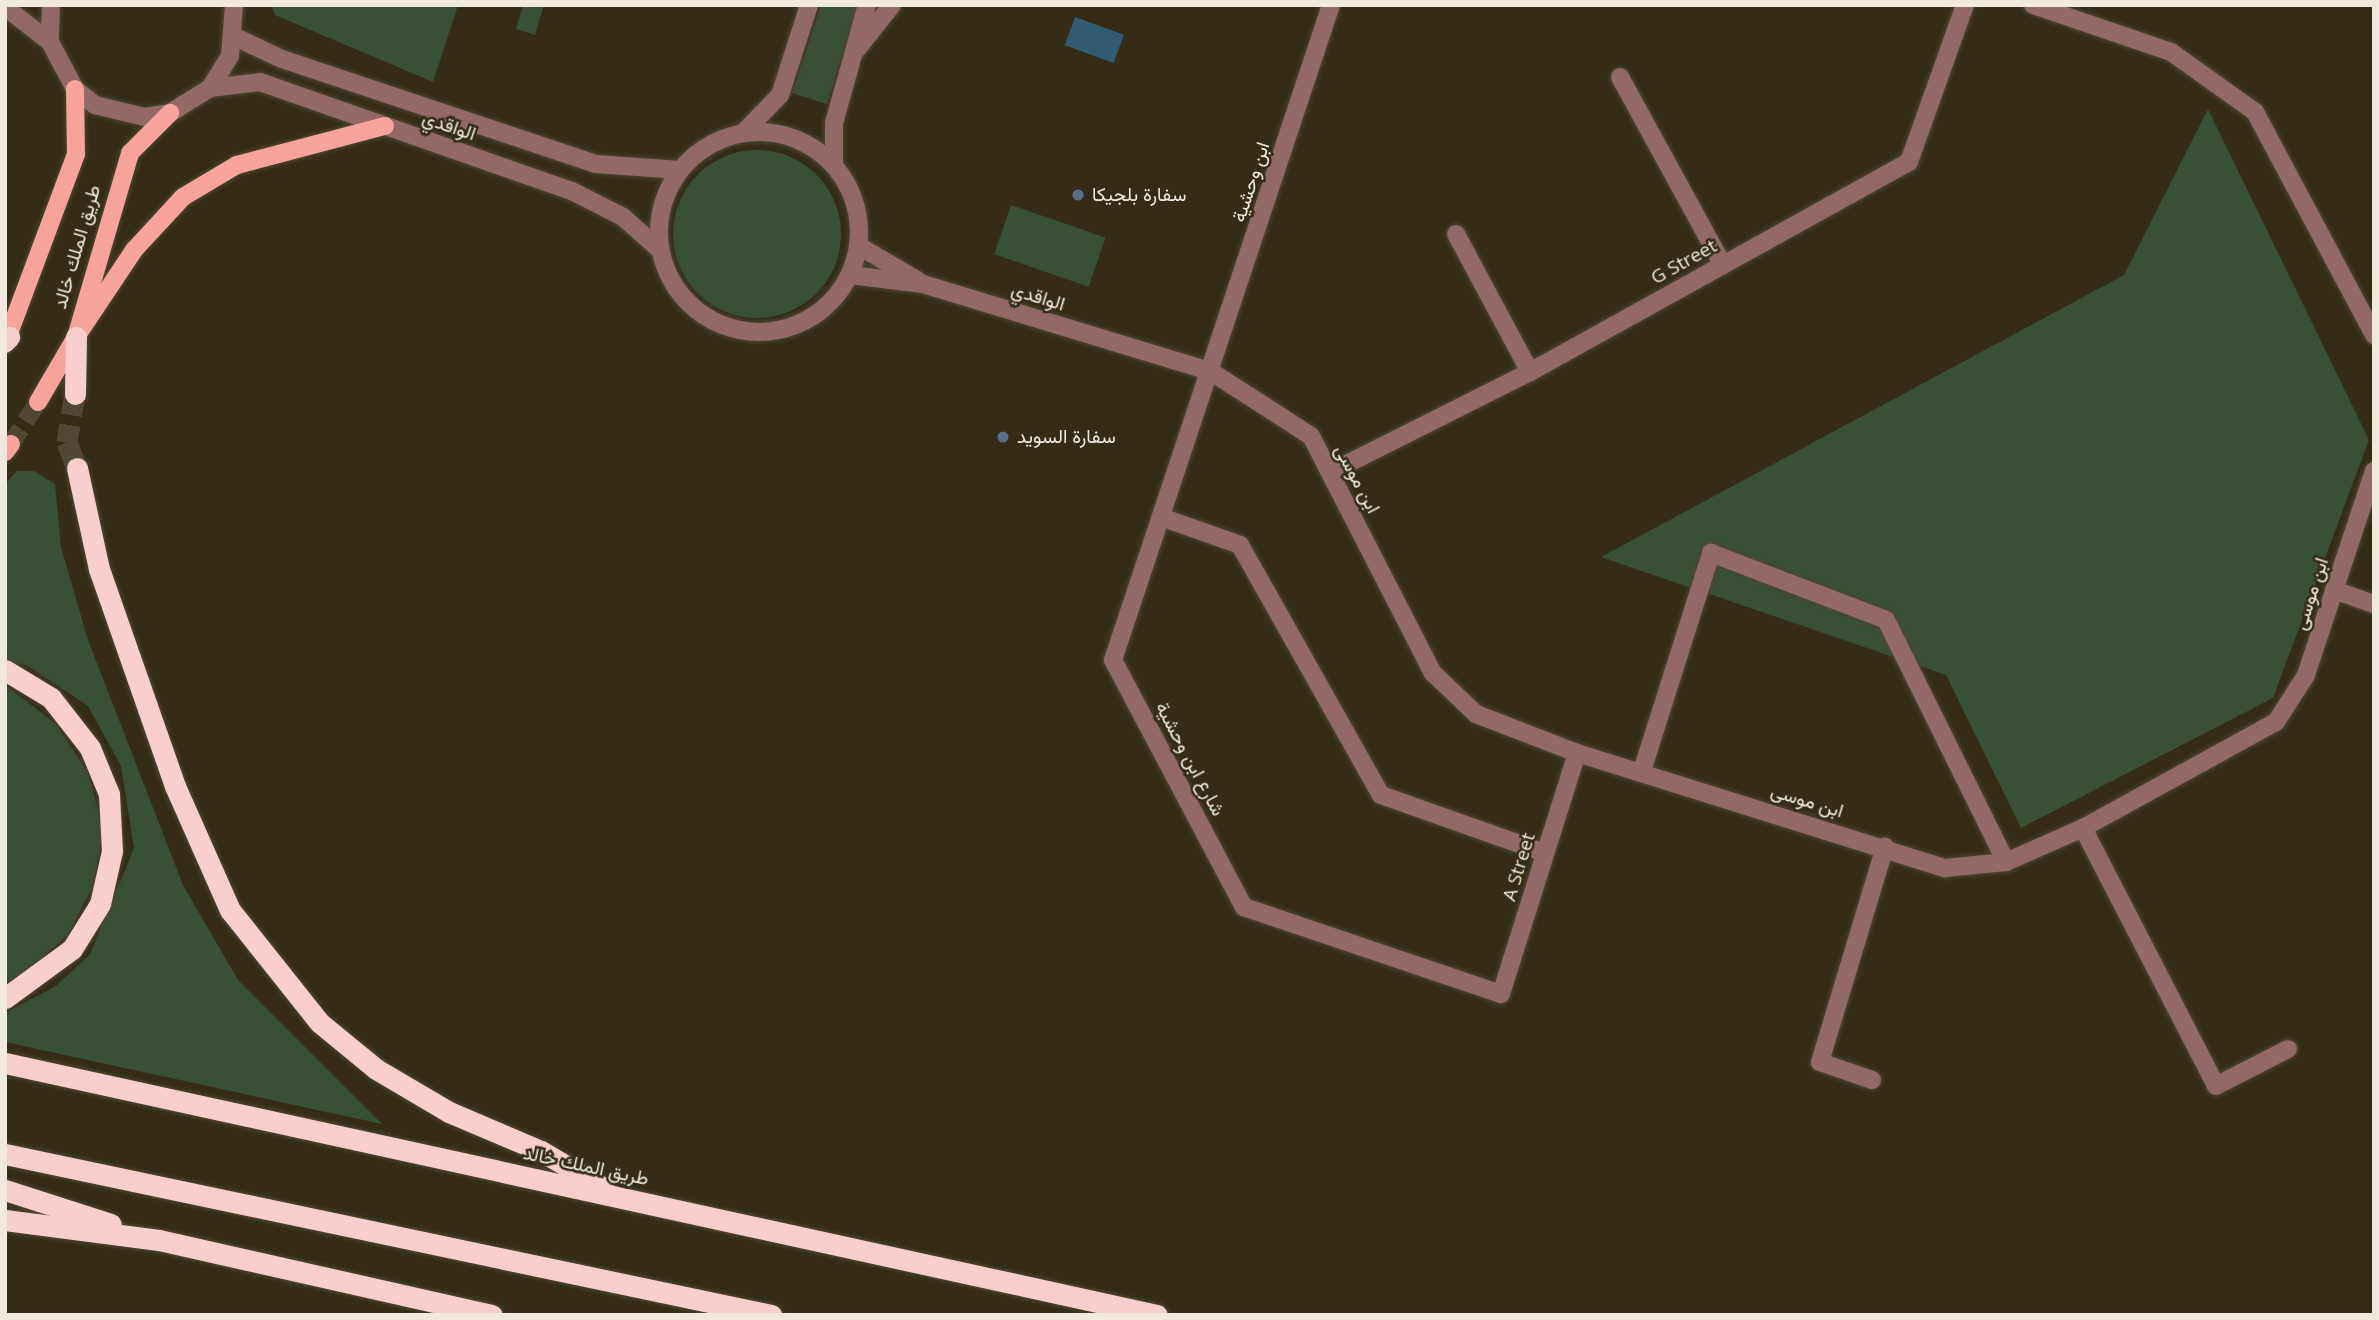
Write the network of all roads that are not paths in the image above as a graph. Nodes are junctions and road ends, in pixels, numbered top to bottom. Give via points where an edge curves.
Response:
1 (51, 5) edge
2 (234, 5) edge
3 (809, 5) edge
4 (867, 5) edge
5 (892, 5) edge
6 (1331, 5) edge
7 (1965, 5) edge
8 (2033, 5) edge
9 (5, 7) edge
10 (235, 37) junction
11 (50, 42) junction
12 (850, 57) junction
13 (1620, 77) dead end
14 (210, 88) junction
15 (75, 89) junction
16 (170, 113) junction
17 (385, 127) junction
18 (743, 133) junction
19 (834, 164) junction
20 (680, 170) junction
21 (1456, 234) dead end
22 (859, 246) junction
23 (660, 250) junction
24 (1723, 265) junction
25 (850, 275) junction
26 (923, 284) junction
27 (2373, 329) edge
28 (76, 337) junction
29 (7, 341) edge
30 (1210, 371) junction
31 (1530, 372) junction
32 (75, 394) tunnel mouth
33 (38, 402) tunnel mouth
34 (77, 468) tunnel mouth
35 (2374, 471) edge
36 (1331, 472) junction
37 (1161, 517) junction
38 (2334, 590) junction
39 (2374, 604) edge
40 (5, 670) edge
41 (1577, 753) junction
42 (1642, 771) junction
43 (2082, 828) junction
44 (1885, 847) junction
45 (1545, 853) junction
46 (2006, 862) junction
47 (1501, 994) joint
48 (5, 998) edge
49 (2288, 1049) dead end
50 (5, 1063) edge
51 (1872, 1080) dead end
52 (5, 1154) edge
53 (5, 1190) edge
54 (621, 1197) junction
55 (5, 1220) edge
56 (159, 1240) junction
57 (492, 1315) edge
58 (771, 1315) edge
59 (1157, 1315) edge

1 - 11 street
2 - 10 street
3 - 18 street via 780,95
4 - 12 street
5 - 12 street
6 - 30 street, ابن وحشية
7 - 24 street, G Street via 1909,162
8 - 27 street via 2171,52 2255,112
9 - 11 street
10 - 14 street
10 - 20 street, الواقدي via 282,59 596,164
11 - 15 street
12 - 19 street via 834,123
13 - 24 street
14 - 16 street
14 - 17 street, الواقدي via 260,82
15 - 16 street via 119,114
15 - 29 main road, طريق الملك خالد via 76,154
16 - 28 main road, طريق الملك خالد via 130,153
17 - 23 street, الواقدي via 572,191 623,217
17 - 28 main road via 237,165 183,197 134,250
18 - 19 street via 787,136
18 - 20 street via 709,145
19 - 22 street via 850,188
20 - 23 street via 661,208
21 - 31 street
22 - 25 street
22 - 26 street
23 - 25 street via 670,280 689,305 715,323 746,332 778,331 807,321 833,301
24 - 31 street, G Street
25 - 26 street, الواقدي
26 - 30 street, الواقدي
28 - 32 highway
28 - 33 main road, طريق الملك خالد
30 - 36 street, ابن موسى via 1311,436
30 - 37 street, شارع ابن وحشية
31 - 36 street, G Street
34 - 54 highway via 99,569 175,786 230,910 278,975 320,1023 376,1069
35 - 38 street, ابن موسى
36 - 41 street, ابن موسى via 1433,673 1476,714
37 - 45 street via 1240,545 1381,795
37 - 47 street, شارع ابن وحشية via 1113,660 1244,907
38 - 39 street
38 - 43 street, ابن موسى via 2306,675 2276,722
40 - 48 highway via 51,698 90,748 108,794 112,851 100,904 72,949
41 - 42 street, ابن موسى
41 - 45 street, A Street
42 - 44 street, ابن موسى
42 - 46 street via 1711,553 1886,620
43 - 46 street, ابن موسى
43 - 49 street via 2216,1086
44 - 46 street, ابن موسى via 1945,868
44 - 51 street via 1820,1062
45 - 47 street, A Street
50 - 54 highway, طريق الملك خالد
52 - 58 highway
53 - 56 highway
54 - 59 highway, طريق الملك خالد
55 - 56 highway
56 - 57 highway

